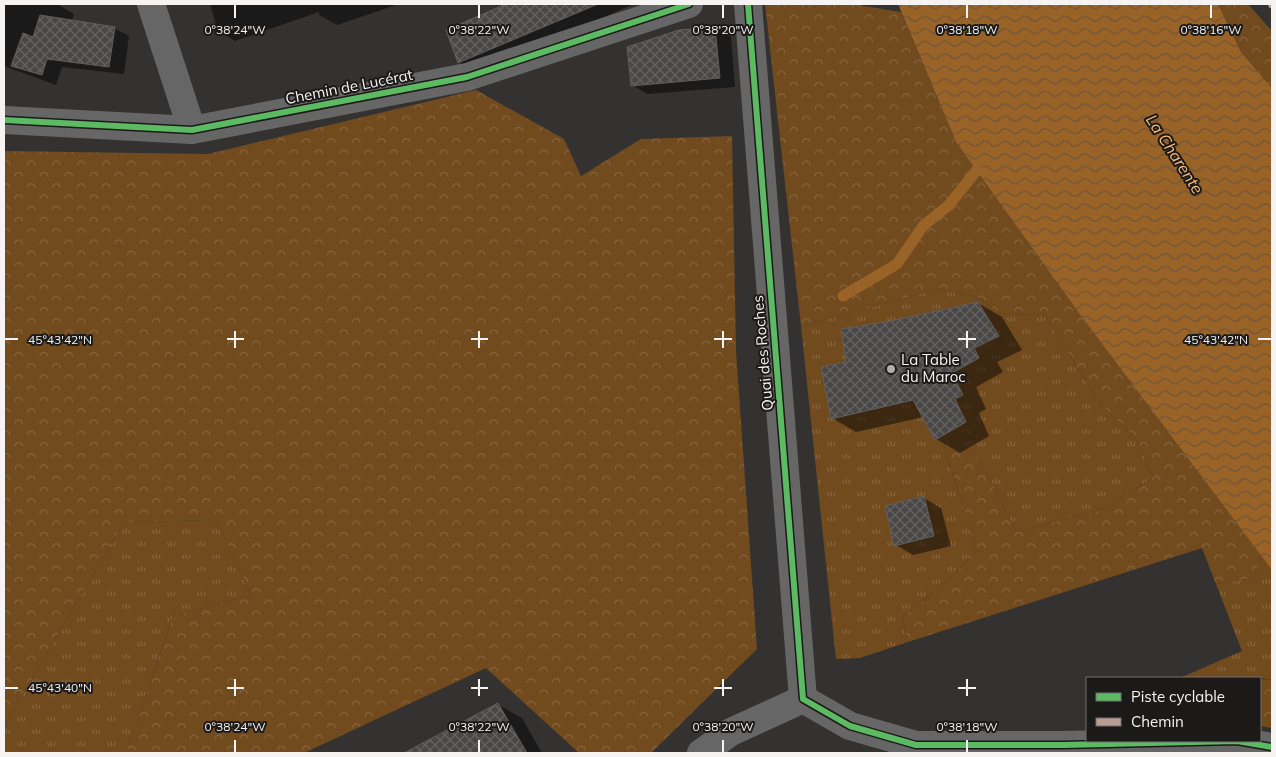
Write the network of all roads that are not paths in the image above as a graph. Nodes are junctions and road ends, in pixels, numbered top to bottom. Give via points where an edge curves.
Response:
1 (151, 4) edge
2 (689, 4) edge
3 (748, 4) edge
4 (4, 120) edge
5 (192, 130) junction
6 (803, 699) junction
7 (1179, 742) edge
8 (1243, 742) edge
9 (1272, 747) edge
10 (701, 753) edge

1 - 5 street
2 - 5 street, Chemin de Lucérat via 467,77
3 - 6 street, Quai des Roches
4 - 5 street, Chemin de Lucérat
6 - 7 street via 850,726 916,744
6 - 10 street via 731,732
8 - 9 street

